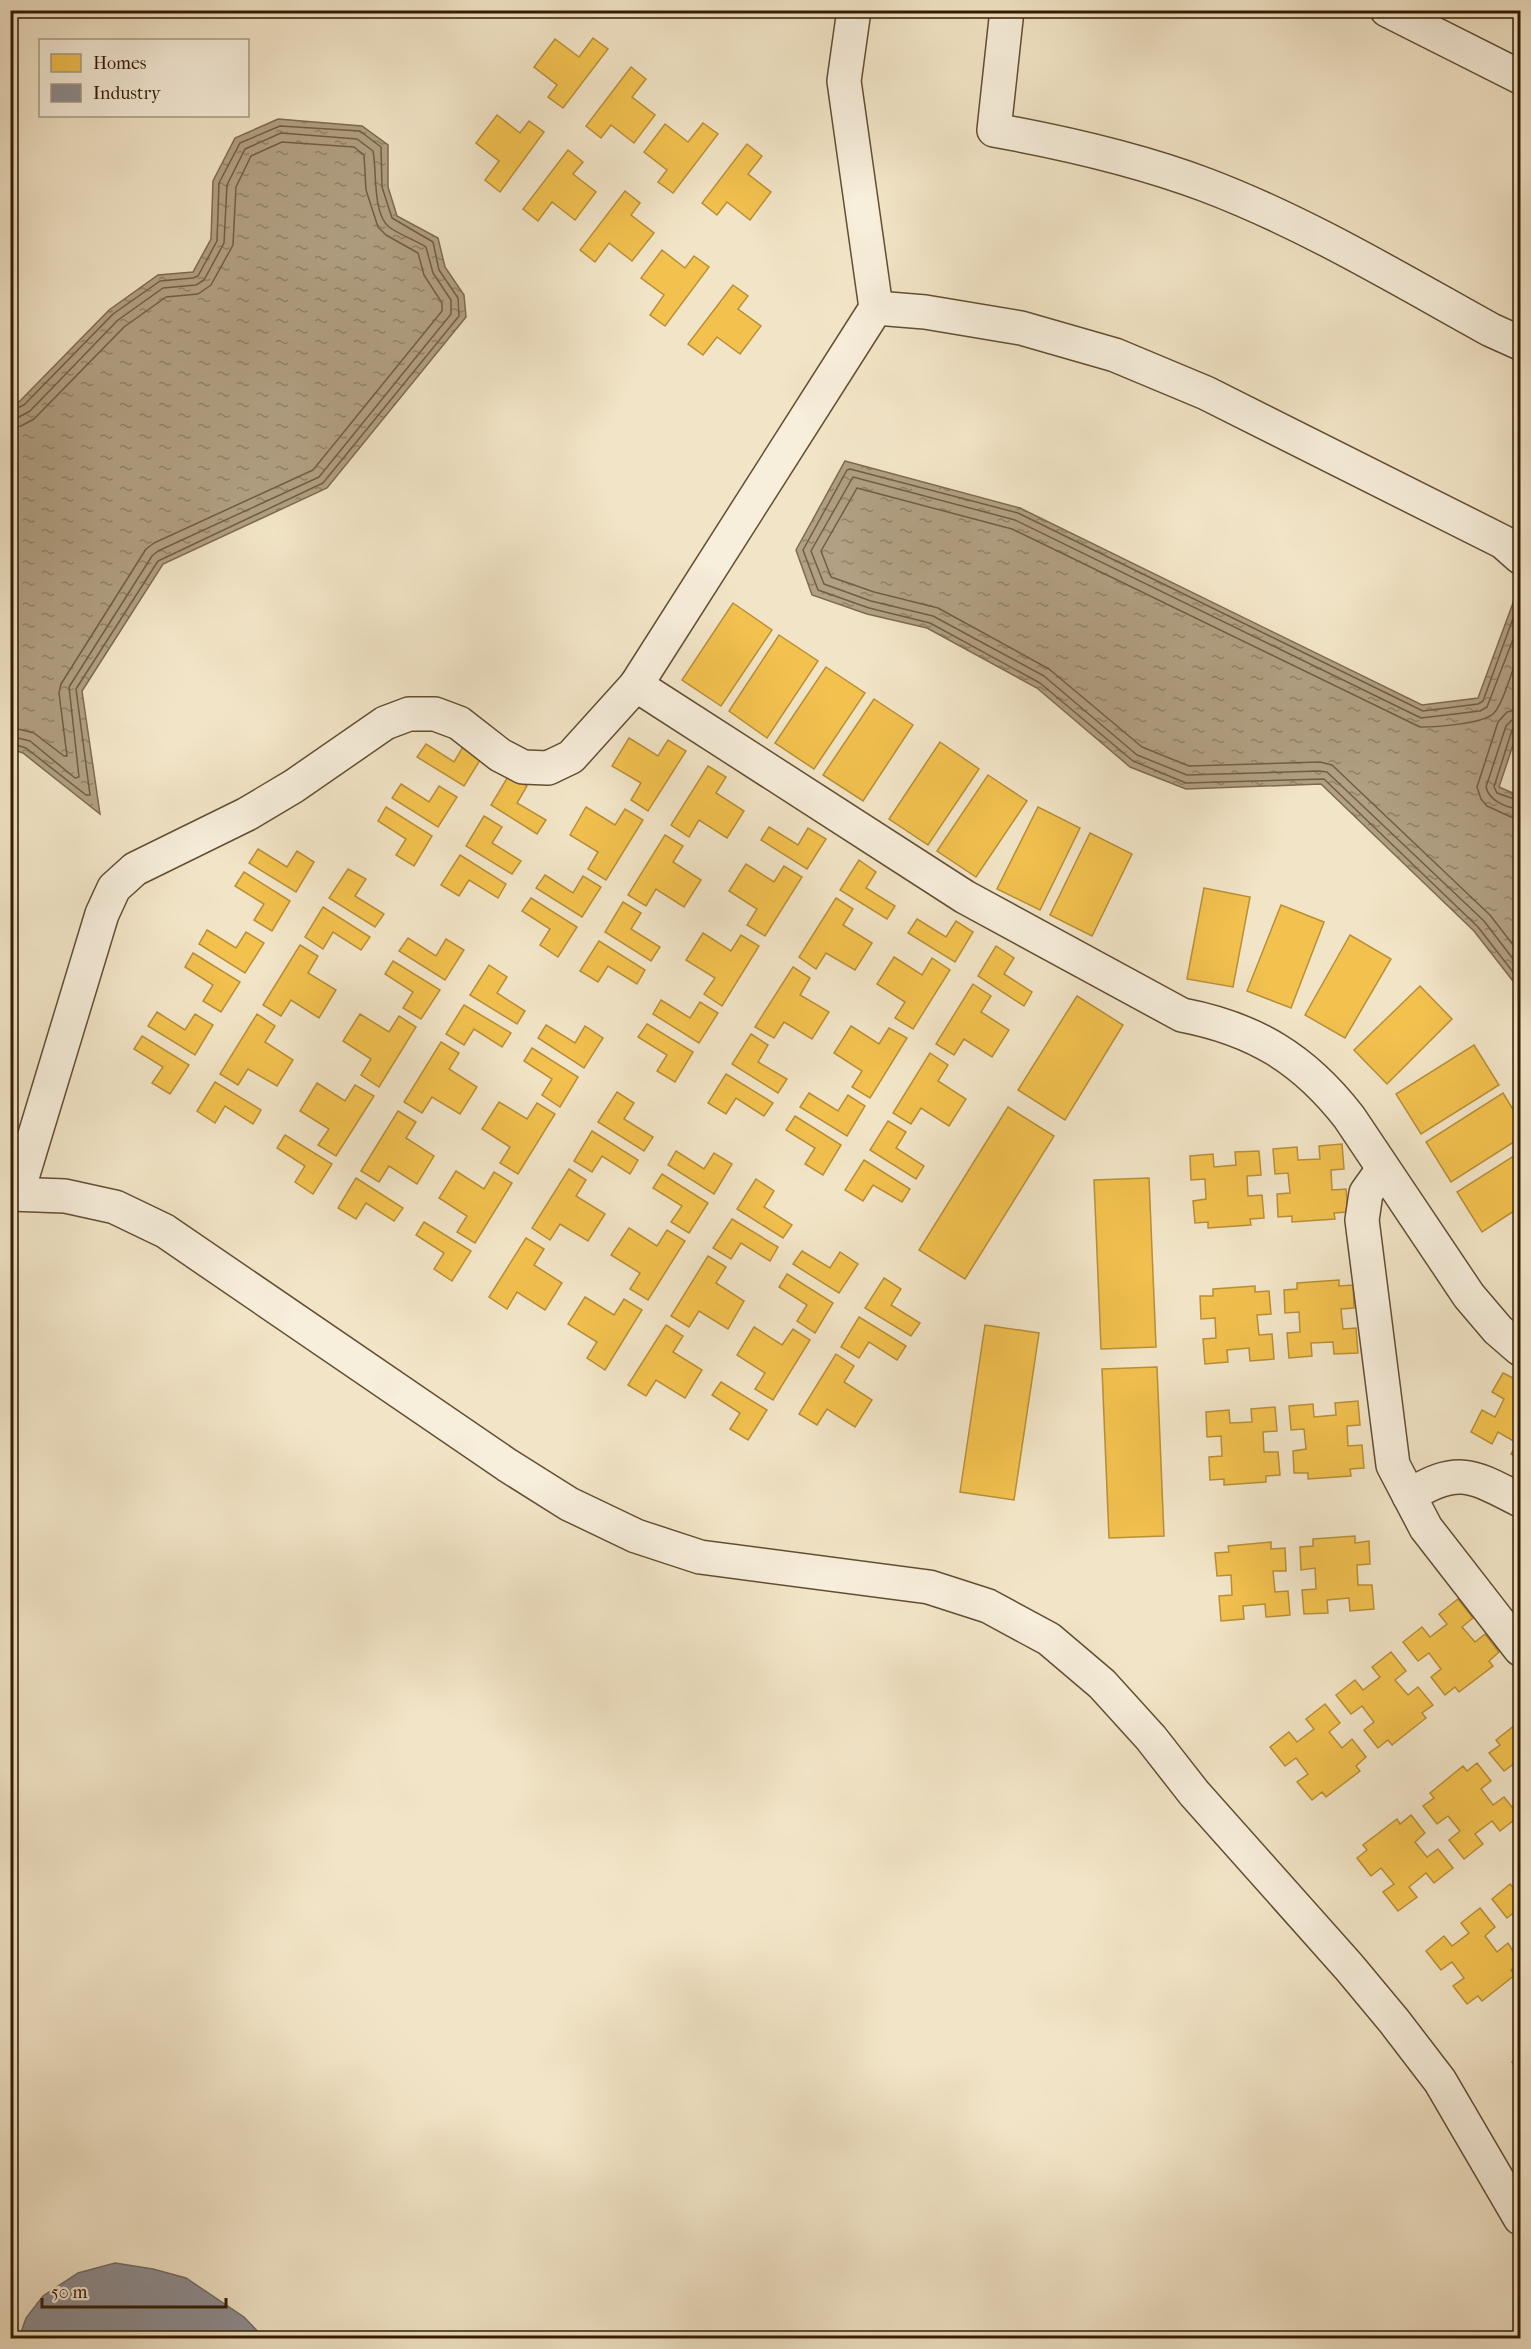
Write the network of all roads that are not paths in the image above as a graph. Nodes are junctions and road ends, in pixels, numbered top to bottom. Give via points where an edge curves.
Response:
1 (854, 10) edge
2 (1007, 10) edge
3 (1387, 10) edge
4 (1521, 77) edge
5 (876, 308) junction
6 (1521, 342) edge
7 (1512, 550) edge
8 (636, 685) junction
9 (1383, 1169) junction
10 (14, 1194) edge
11 (1521, 1349) edge
12 (1409, 1496) junction
13 (1521, 1500) edge
14 (1521, 1649) edge
15 (1521, 2218) edge

1 - 5 street via 844,81
2 - 6 street via 994,130 1101,152 1205,184 1305,228 1491,330
3 - 4 street
5 - 7 street via 1012,326 1115,355 1206,393
5 - 8 street
8 - 9 street via 965,897 1182,1015 1238,1029 1288,1056 1332,1094
8 - 10 street via 571,757 548,768 523,767 500,755 459,723 435,714 409,714 385,723 275,797 124,878 104,907
9 - 11 street via 1469,1296 1498,1330
9 - 12 street via 1366,1193 1362,1220 1393,1465
10 - 15 street via 65,1196 115,1208 165,1231 507,1465 569,1504 636,1536 700,1557 929,1587 988,1606 1049,1639 1102,1684 1151,1738 1194,1793 1394,2021 1440,2081
12 - 13 street via 1430,1483 1454,1477 1478,1479
12 - 14 street via 1426,1528

